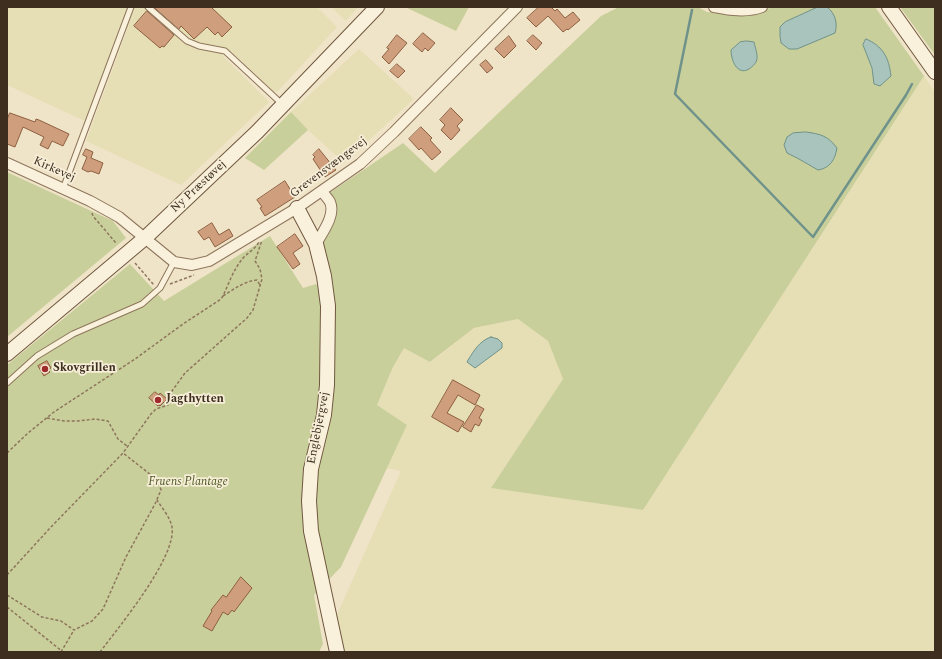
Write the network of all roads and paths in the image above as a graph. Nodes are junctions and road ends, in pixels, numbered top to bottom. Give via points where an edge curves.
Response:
1 (131, 7) edge
2 (148, 7) edge
3 (377, 7) edge
4 (517, 7) edge
5 (714, 7) edge
6 (762, 7) edge
7 (889, 7) edge
8 (935, 72) edge
9 (283, 106) junction
10 (7, 163) edge
11 (63, 189) junction
12 (322, 191) junction
13 (90, 201) junction
14 (297, 208) junction
15 (145, 238) junction
16 (116, 243) dead end
17 (316, 244) junction
18 (174, 262) junction
19 (261, 285) junction
20 (223, 296) junction
21 (7, 354) edge
22 (7, 383) edge
23 (47, 418) junction
24 (127, 446) junction
25 (123, 452) junction
26 (7, 453) edge
27 (157, 500) junction
28 (7, 575) edge
29 (7, 595) edge
30 (7, 607) edge
31 (74, 630) junction
32 (62, 652) edge
33 (100, 652) edge
34 (337, 652) edge

1 - 11 lane
2 - 9 lane via 187,41 225,51
3 - 9 street, Ny Præstøvej
4 - 12 street, Grevensvængevej via 394,132 360,164
5 - 6 street via 751,11
7 - 8 street
9 - 15 street, Ny Præstøvej
10 - 11 street, Kirkevej
11 - 13 street, Kirkevej
12 - 14 street, Grevensvængevej
12 - 17 street via 331,203 331,214
13 - 15 street, Kirkevej via 119,217
13 - 16 path via 93,216
14 - 17 street, Englebjergvej
14 - 18 street, Grevensvængevej via 209,261 192,265
15 - 18 street
15 - 21 street, Ny Præstøvej
17 - 34 street, Englebjergvej via 328,306 327,385 324,414 311,469 309,501 311,531
18 - 22 lane via 160,288 142,304 73,334 37,356
19 - 20 path via 257,280 252,280
19 - 20 path via 260,269 255,261 264,236 236,268
19 - 24 path via 254,310 185,373 172,391 168,404 156,409
20 - 23 path
23 - 24 path via 64,421 108,421 118,439
23 - 26 path
24 - 25 path
25 - 27 path via 159,484 161,490
25 - 28 path
27 - 31 path via 126,557 103,609 92,621
27 - 33 path via 172,526 171,540 164,560 150,584
29 - 31 path via 42,617 61,621
30 - 32 path
31 - 32 path

